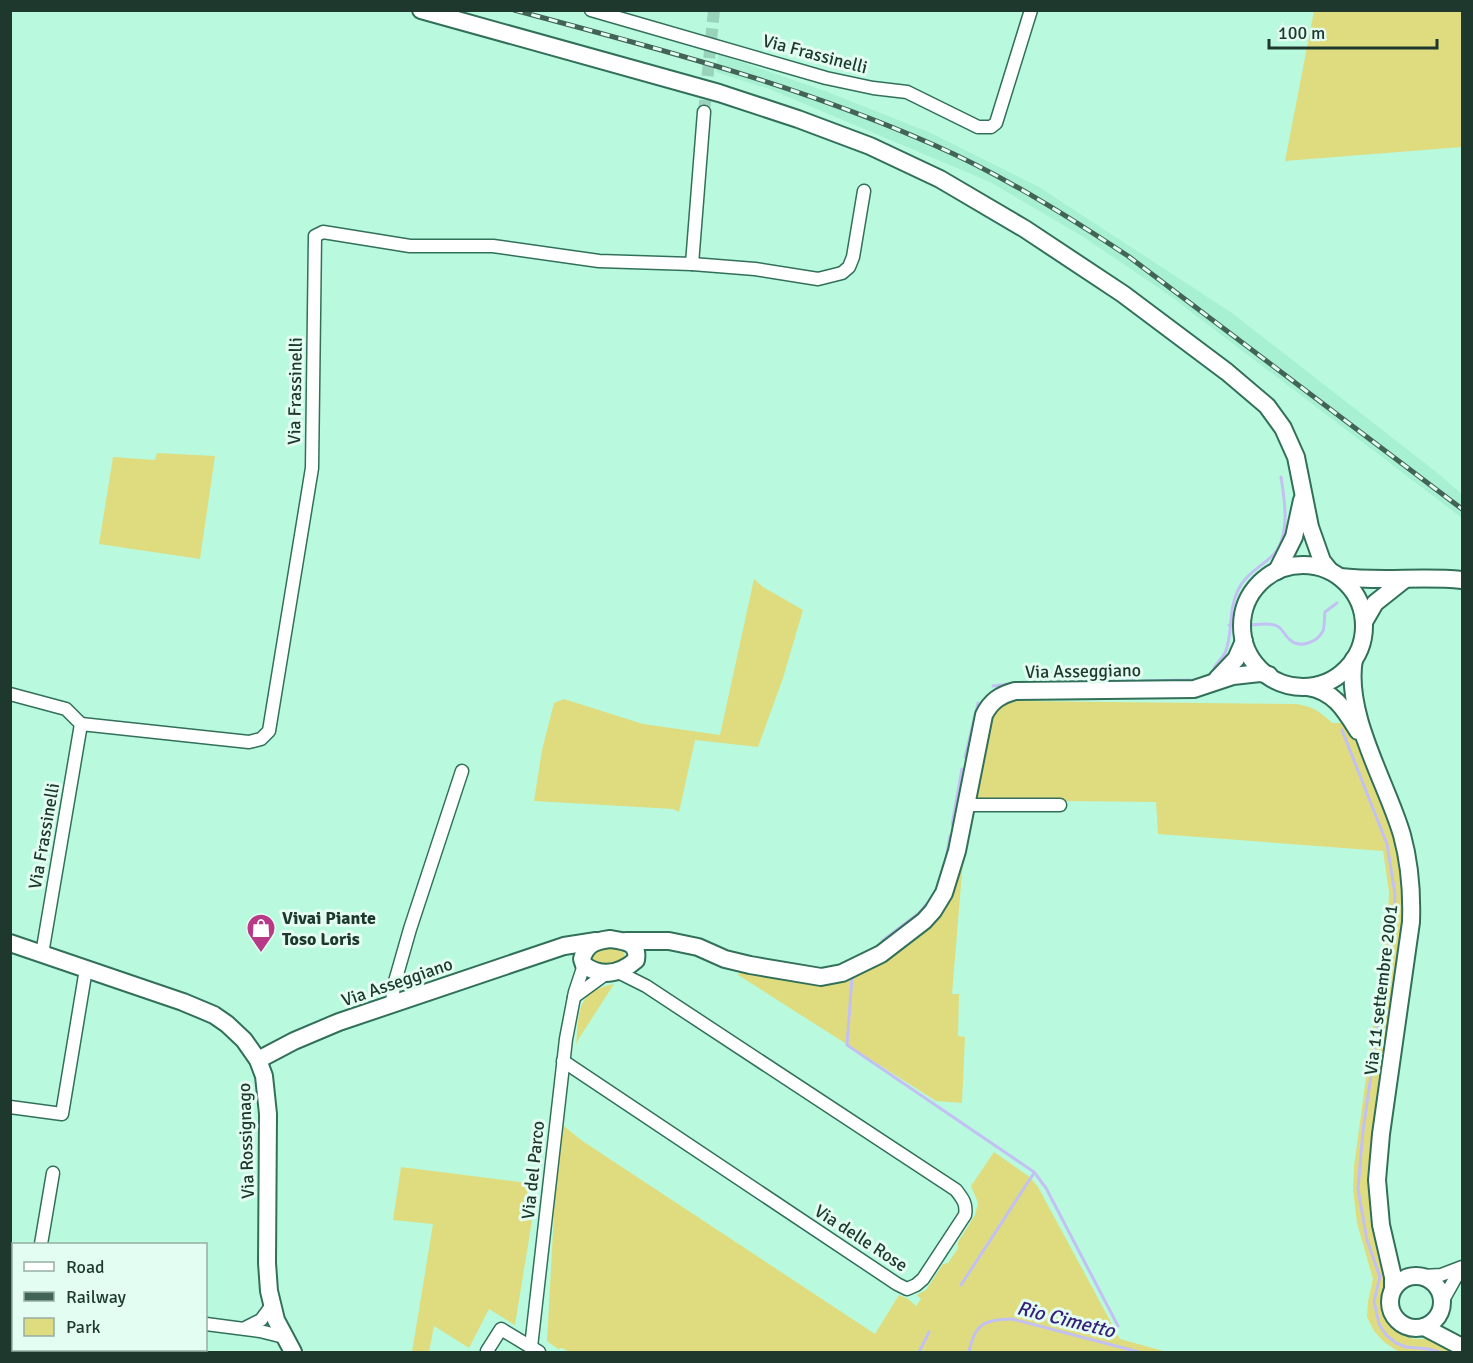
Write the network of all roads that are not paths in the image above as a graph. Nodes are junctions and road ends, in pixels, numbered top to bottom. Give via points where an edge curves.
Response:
1 (421, 10) edge
2 (591, 10) edge
3 (1031, 10) edge
4 (628, 15) edge
5 (704, 112) tunnel mouth
6 (864, 191) dead end
7 (692, 264) junction
8 (1303, 494) junction
9 (1276, 571) junction
10 (1335, 574) junction
11 (1404, 580) junction
12 (1462, 580) edge
13 (1364, 622) junction
14 (1244, 641) junction
15 (1354, 659) junction
16 (1269, 675) junction
17 (1212, 684) junction
18 (1306, 686) junction
19 (10, 694) edge
20 (81, 724) junction
21 (1365, 742) junction
22 (462, 771) dead end
23 (966, 805) junction
24 (1060, 805) dead end
25 (596, 941) junction
26 (626, 941) junction
27 (10, 943) edge
28 (553, 951) junction
29 (710, 953) junction
30 (42, 954) junction
31 (636, 958) junction
32 (583, 962) junction
33 (86, 969) junction
34 (613, 973) junction
35 (646, 986) junction
36 (574, 997) junction
37 (392, 1004) junction
38 (258, 1060) junction
39 (563, 1061) junction
40 (10, 1107) edge
41 (53, 1173) dead end
42 (40, 1243) edge
43 (1388, 1250) junction
44 (1462, 1267) edge
45 (1419, 1276) junction
46 (1393, 1288) junction
47 (1442, 1304) junction
48 (272, 1305) junction
49 (207, 1324) edge
50 (1424, 1327) junction
51 (245, 1328) junction
52 (284, 1337) junction
53 (1462, 1346) edge
54 (535, 1350) edge
55 (487, 1351) dead end
56 (293, 1353) edge

1 - 8 main road via 730,96 870,146 940,179 1123,294 1258,397 1290,442
2 - 4 street, Via Frassinelli
3 - 4 street, Via Frassinelli via 1000,114 991,127 978,127 907,92 826,78
5 - 7 street
6 - 7 street, Via Frassinelli via 853,256 842,273 818,279
7 - 20 street, Via Frassinelli via 599,261 493,246 410,246 323,232 315,236 312,468 269,731 261,739 249,742
8 - 9 main road via 1294,537
8 - 10 main road via 1322,561
9 - 10 main road via 1303,565
9 - 14 main road via 1257,586 1245,608
10 - 11 main road
10 - 13 main road via 1354,592
11 - 12 main road
11 - 13 main road via 1375,603
13 - 15 main road via 1362,641
14 - 16 main road, Via Asseggiano via 1251,657
14 - 17 main road via 1236,659
15 - 18 main road via 1328,681
15 - 21 main road, Via 11 settembre 2001 via 1354,691
16 - 17 main road, Via Asseggiano via 1233,676
16 - 18 main road, Via Asseggiano via 1286,684
17 - 23 main road, Via Asseggiano via 1194,689 1015,691 995,699 984,715
18 - 21 main road, Via 11 settembre 2001 via 1320,689 1341,705
19 - 20 street via 66,709
20 - 30 street, Via Frassinelli
21 - 43 main road, Via 11 settembre 2001 via 1407,854 1412,900 1377,1180 1381,1225
22 - 37 street via 410,929
23 - 24 street
23 - 29 main road, Via Asseggiano via 940,900 924,921 881,954 842,973 821,977 760,967
25 - 26 main road, Via Asseggiano
25 - 28 main road, Via Asseggiano
25 - 32 main road via 588,946
26 - 29 main road, Via Asseggiano via 669,941
26 - 31 main road via 634,947
27 - 30 main road, Via Rossignago
28 - 32 main road via 567,952
28 - 37 main road, Via Asseggiano
29 - 31 main road, Via Asseggiano via 655,946
30 - 33 main road, Via Rossignago
31 - 34 main road, Via Asseggiano
31 - 35 street via 637,970
32 - 34 main road via 590,970
32 - 36 street, Via del Parco
33 - 38 main road, Via Rossignago via 214,1015 244,1040
33 - 40 street via 62,1114
34 - 35 street, Via delle Rose
34 - 36 street
35 - 39 street, Via delle Rose via 956,1190 967,1207 965,1215 916,1286 907,1289 897,1284
36 - 39 street, Via del Parco
37 - 38 main road, Via Asseggiano via 314,1032
38 - 48 main road, Via Rossignago via 267,1096 267,1263
39 - 54 street, Via del Parco
41 - 42 street
43 - 45 main road, Via 11 settembre 2001 via 1405,1269
43 - 46 main road, Via 11 settembre 2001
44 - 45 street via 1441,1275
44 - 47 street
45 - 46 main road
45 - 47 main road, Via 11 settembre 2001 via 1437,1285
46 - 50 main road, Via 11 settembre 2001 via 1390,1304 1396,1318 1408,1327
47 - 50 main road via 1436,1320
47 - 53 main road, Via 11 settembre 2001 via 1450,1328
48 - 51 street via 261,1320
48 - 52 main road, Via Rossignago
49 - 51 street
50 - 53 main road, Via 11 settembre 2001
51 - 52 street
52 - 56 main road, Via Rossignago
54 - 55 street, Via del Parco via 501,1329

